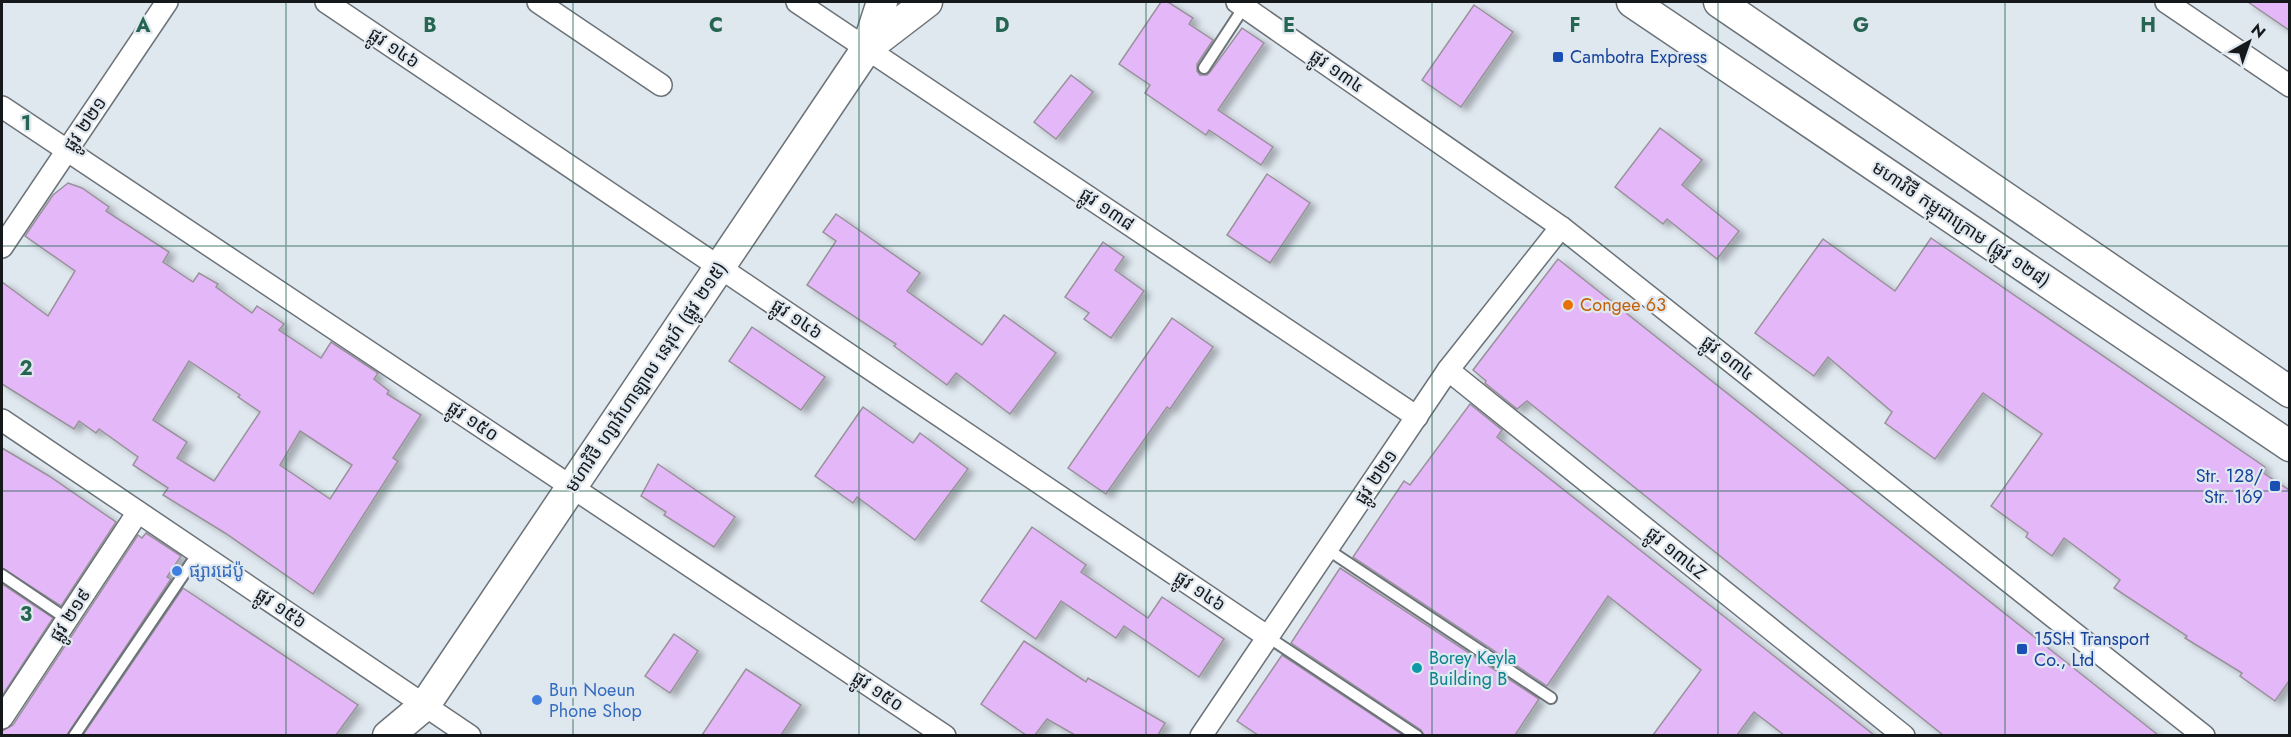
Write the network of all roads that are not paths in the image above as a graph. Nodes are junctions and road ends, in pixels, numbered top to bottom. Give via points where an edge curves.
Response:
1 (167, 2) edge
2 (326, 2) edge
3 (538, 2) edge
4 (797, 2) edge
5 (882, 2) edge
6 (927, 2) edge
7 (1632, 2) edge
8 (1718, 2) edge
9 (2166, 2) edge
10 (1240, 4) edge
11 (1692, 42) junction
12 (867, 48) junction
13 (1204, 68) dead end
14 (662, 85) dead end
15 (2289, 86) edge
16 (2, 107) edge
17 (66, 151) junction
18 (1561, 226) junction
19 (2, 246) edge
20 (720, 267) junction
21 (1448, 370) junction
22 (2289, 392) edge
23 (1417, 417) junction
24 (2, 420) edge
25 (2289, 446) edge
26 (572, 488) junction
27 (138, 512) junction
28 (1327, 549) junction
29 (198, 553) junction
30 (2, 574) edge
31 (67, 619) junction
32 (1268, 636) junction
33 (1551, 698) dead end
34 (425, 705) junction
35 (2, 718) edge
36 (1206, 734) edge
37 (74, 735) edge
38 (388, 735) edge
39 (418, 735) edge
40 (470, 735) edge
41 (945, 735) edge
42 (1417, 735) edge
43 (1904, 735) edge
44 (2204, 735) edge

1 - 17 street, ផ្លូវ ២២១
2 - 20 street, ផ្លូវ ១៤៦
3 - 14 street
4 - 12 street, ផ្លូវ ១៣៨
5 - 12 main road, មហាវិថី ហ្សាវ៉ាហាឡាល នេរុហ៍ (ផ្លូវ ២១៥)
6 - 12 main road, មហាវិថី ហ្សាវ៉ាហាឡាល នេរុហ៍ (ផ្លូវ ២១៥)
7 - 11 main road, មហាវិថី កម្ពុជាក្រោម (ផ្លូវ ១២៨)
8 - 11 main road
8 - 22 main road
9 - 15 street
10 - 13 lane
10 - 18 street, ផ្លូវ ១៣៤
11 - 25 main road, មហាវិថី កម្ពុជាក្រោម (ផ្លូវ ១២៨)
12 - 20 main road, មហាវិថី ហ្សាវ៉ាហាឡាល នេរុហ៍ (ផ្លូវ ២១៥)
12 - 23 street, ផ្លូវ ១៣៨
16 - 17 street, ផ្លូវ ១៥០
17 - 19 street, ផ្លូវ ២២១
17 - 26 street, ផ្លូវ ១៥០
18 - 21 street, ផ្លូវ ២២១
18 - 44 street, ផ្លូវ ១៣៤
20 - 26 main road, មហាវិថី ហ្សាវ៉ាហាឡាល នេរុហ៍ (ផ្លូវ ២១៥)
20 - 32 street, ផ្លូវ ១៤៦
21 - 23 street, ផ្លូវ ២២១
21 - 43 street, ផ្លូវ ១៣៤Z
23 - 28 street, ផ្លូវ ២២១
24 - 27 street, ផ្លូវ ១៥៦
26 - 34 main road, មហាវិថី ហ្សាវ៉ាហាឡាល នេរុហ៍ (ផ្លូវ ២១៥)
26 - 41 street, ផ្លូវ ១៥០
27 - 29 street, ផ្លូវ ១៥៦
27 - 31 street, ផ្លូវ ២១៩
28 - 32 street, ផ្លូវ ២២១
28 - 33 lane
29 - 34 street, ផ្លូវ ១៥៦
29 - 37 lane
30 - 31 lane
31 - 35 street, ផ្លូវ ២១៩
32 - 36 street, ផ្លូវ ២២១
32 - 42 lane
34 - 38 main road, មហាវិថី ហ្សាវ៉ាហាឡាល នេរុហ៍ (ផ្លូវ ២១៥)
34 - 39 main road, មហាវិថី ហ្សាវ៉ាហាឡាល នេរុហ៍ (ផ្លូវ ២១៥)
34 - 40 street, ផ្លូវ ១៥៦

